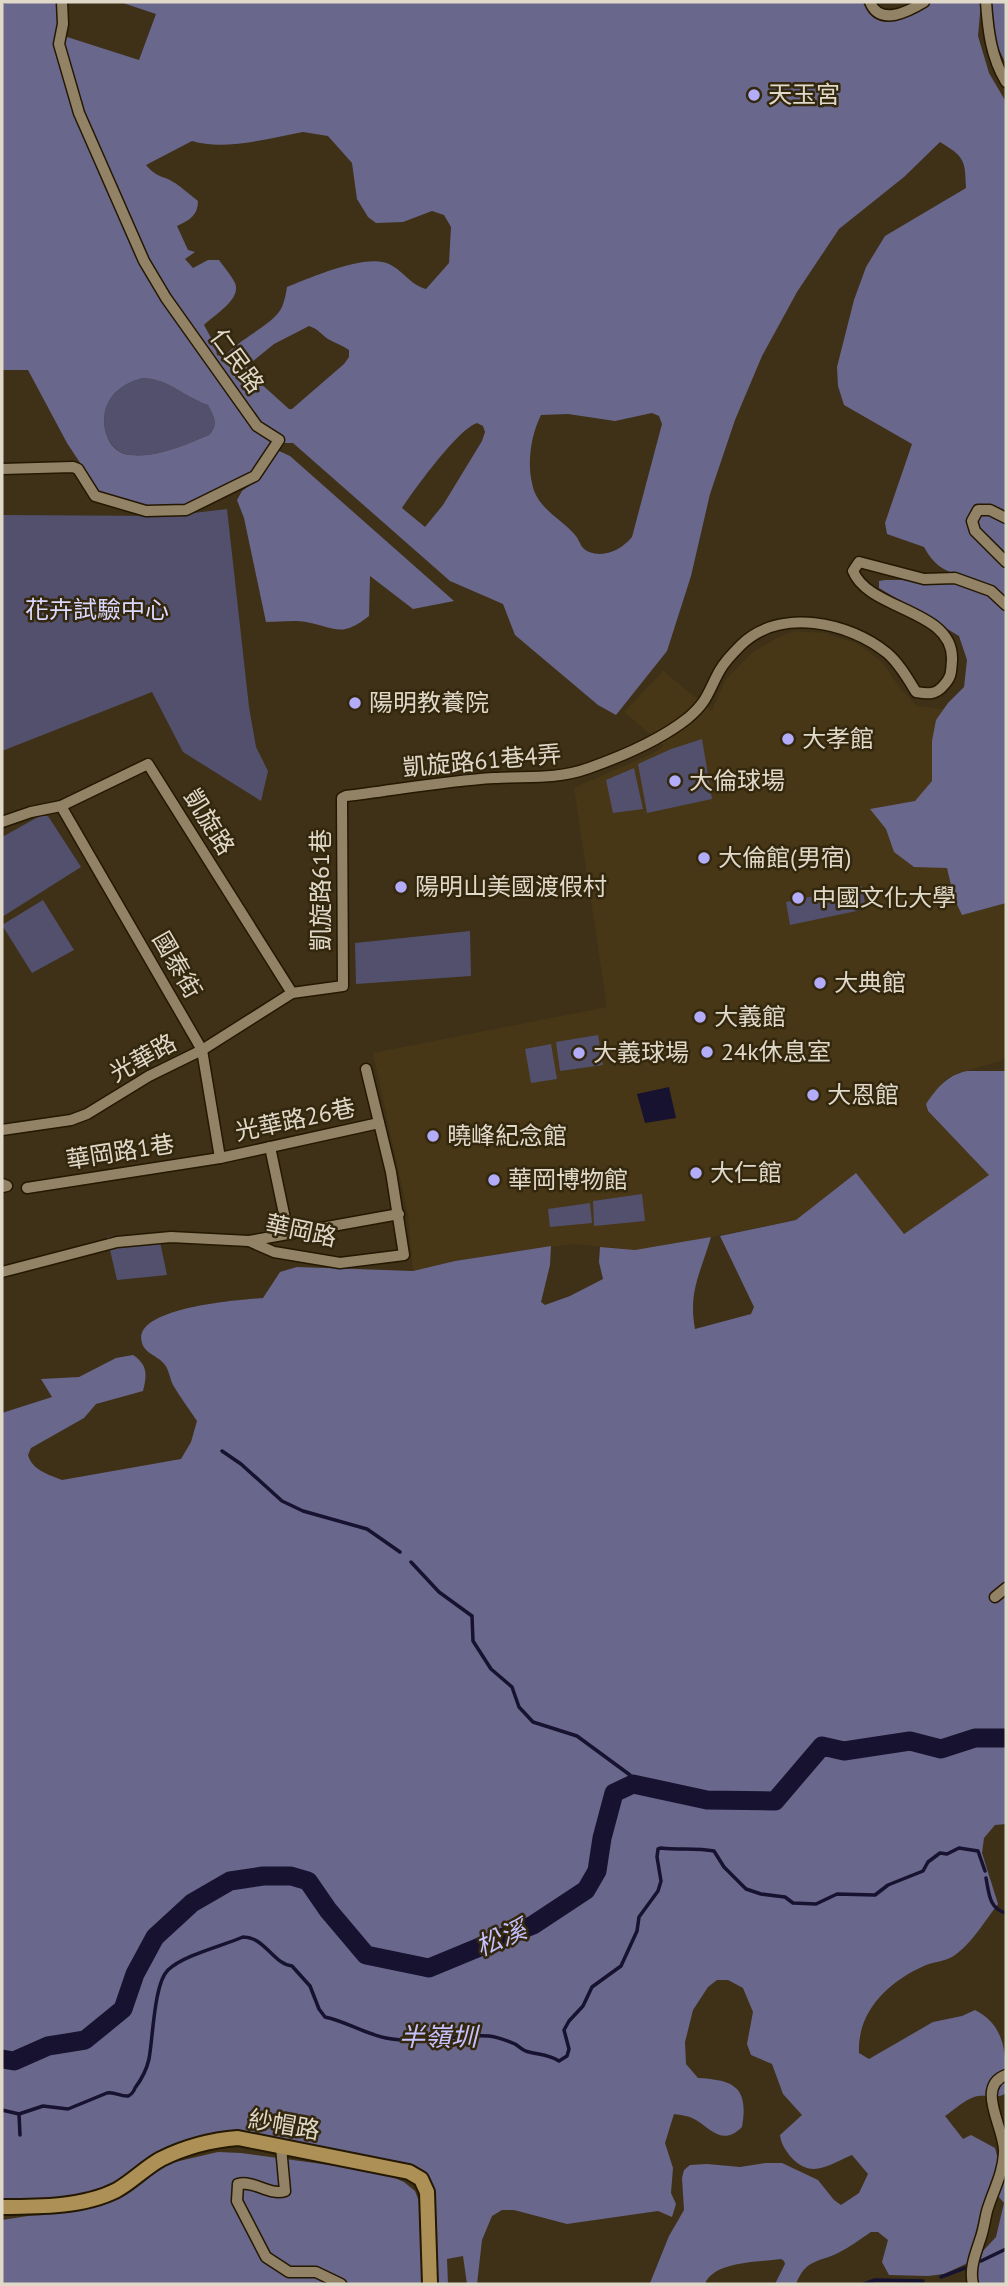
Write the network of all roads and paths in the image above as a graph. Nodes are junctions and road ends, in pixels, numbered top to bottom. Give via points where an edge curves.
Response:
1 (62, 2) edge
2 (870, 2) edge
3 (924, 2) edge
4 (986, 2) edge
5 (1006, 82) edge
6 (2, 469) edge
7 (1006, 518) edge
8 (1006, 562) edge
9 (1006, 606) edge
10 (346, 796) joint
11 (61, 806) junction
12 (2, 822) edge
13 (292, 993) junction
14 (202, 1050) junction
15 (366, 1069) dead end
16 (379, 1123) junction
17 (2, 1130) edge
18 (270, 1147) junction
19 (220, 1158) junction
20 (27, 1188) dead end
21 (399, 1214) junction
22 (288, 1233) junction
23 (249, 1241) junction
24 (2, 1272) edge
25 (1006, 1588) edge
26 (995, 1597) dead end
27 (1006, 2075) edge
28 (281, 2147) junction
29 (2, 2207) edge
30 (341, 2284) edge
31 (430, 2284) edge
32 (973, 2284) edge

1 - 6 street, 仁民路 via 59,44 79,113 144,261 257,426 279,440 255,476 186,510 168,512 146,511 94,496 73,467
2 - 3 street via 882,15 902,15
4 - 5 street via 988,36
7 - 8 street via 978,510 972,521 975,531
9 - 10 street, 凱旋路61巷4弄 via 991,591 955,578 924,579 859,562 853,571 870,593 918,615 942,634 952,652 951,677 939,691 916,692 890,655 867,637 806,621 770,628 743,643 720,668 709,695 688,718 637,749 591,767 567,776 493,778
10 - 13 street, 凱旋路61巷 via 342,798 343,986
11 - 12 street, 凱旋路
11 - 13 street, 凱旋路 via 148,764
11 - 14 street, 國泰街
13 - 14 street, 光華路
14 - 17 street, 光華路 via 87,1114
14 - 19 street, 國泰街
15 - 16 street, 華岡路
16 - 18 street, 光華路26巷
16 - 21 street, 華岡路
18 - 19 street, 光華路26巷
18 - 22 street
19 - 20 street, 華岡路1巷
21 - 22 street
21 - 23 street, 華岡路 via 404,1255 340,1262 274,1252
22 - 23 street
23 - 24 street, 華岡路 via 171,1237 117,1242
25 - 26 street
27 - 32 street via 995,2082 990,2098 1005,2149 970,2272
28 - 29 street, 紗帽路 via 238,2138 216,2139 161,2159 117,2190 39,2207
28 - 30 street via 285,2191 245,2182 238,2184 237,2202 266,2257 289,2272 316,2272
28 - 31 street, 紗帽路 via 409,2172 421,2179 429,2209

